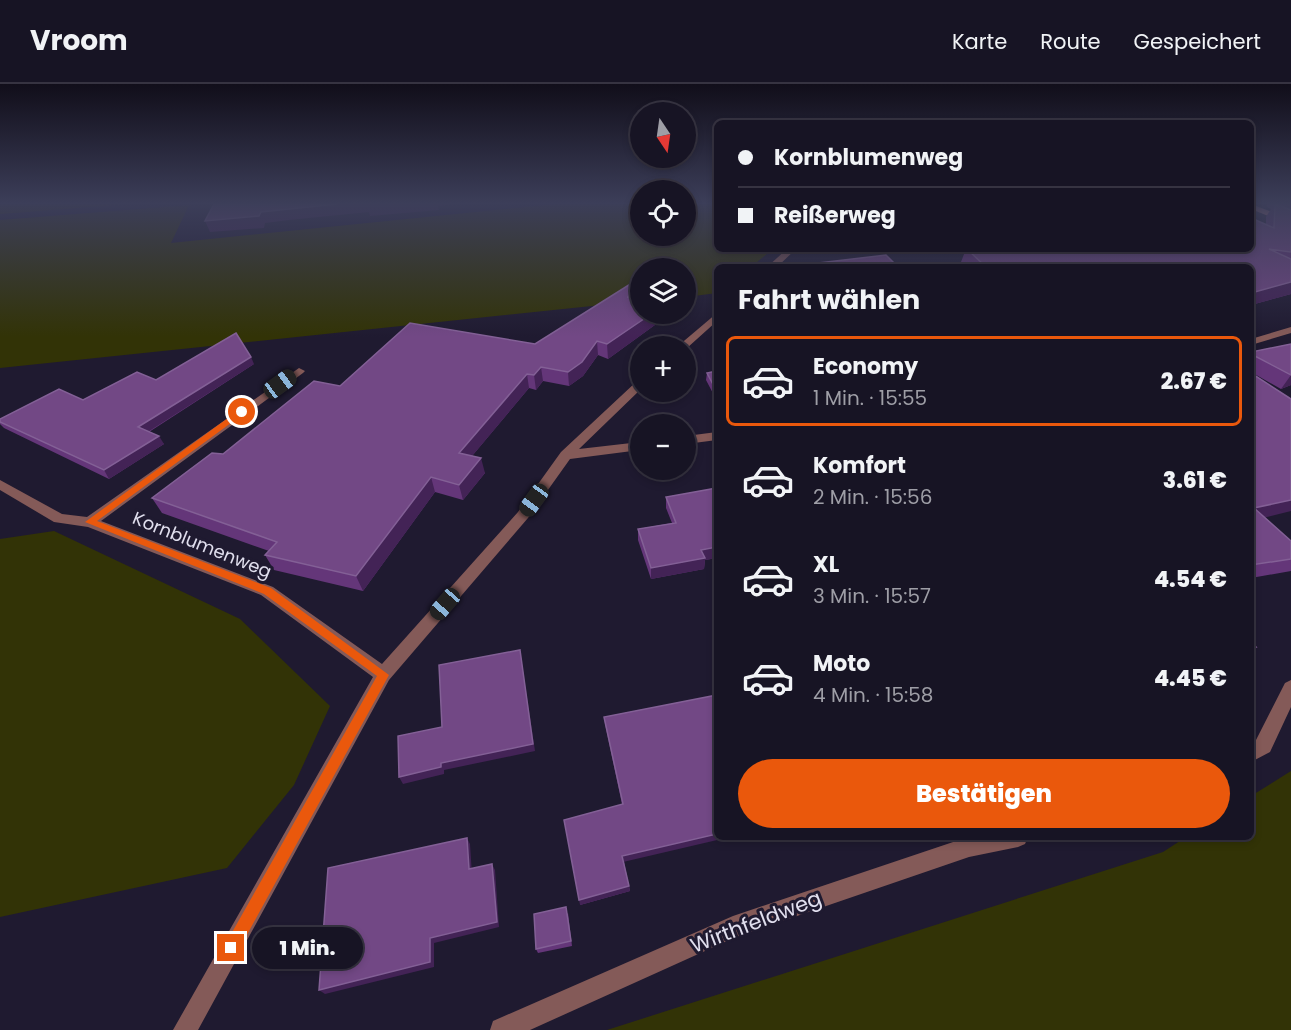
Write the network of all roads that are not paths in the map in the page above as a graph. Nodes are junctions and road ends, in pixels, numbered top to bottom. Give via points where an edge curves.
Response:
1 (789, 252) edge
2 (775, 264) edge
3 (714, 319) edge
4 (1291, 330) edge
5 (694, 336) edge
6 (1254, 341) edge
7 (298, 371) dead end
8 (630, 393) edge
9 (714, 436) edge
10 (696, 439) edge
11 (630, 447) edge
12 (566, 455) junction
13 (0, 484) edge
14 (90, 522) junction
15 (383, 675) junction
16 (1291, 688) edge
17 (1254, 751) edge
18 (1003, 840) edge
19 (186, 1030) edge
20 (502, 1030) edge

1 - 2 street
3 - 5 street
4 - 6 street
7 - 14 street, Kornblumenweg
8 - 12 street
9 - 10 street
11 - 12 street
12 - 15 street via 523,515
13 - 14 street, Kornblumenweg via 59,519
14 - 15 street, Kornblumenweg via 267,591
15 - 19 street
16 - 17 street via 1263,746
18 - 20 street, Wirthfeldweg via 969,847 733,927

